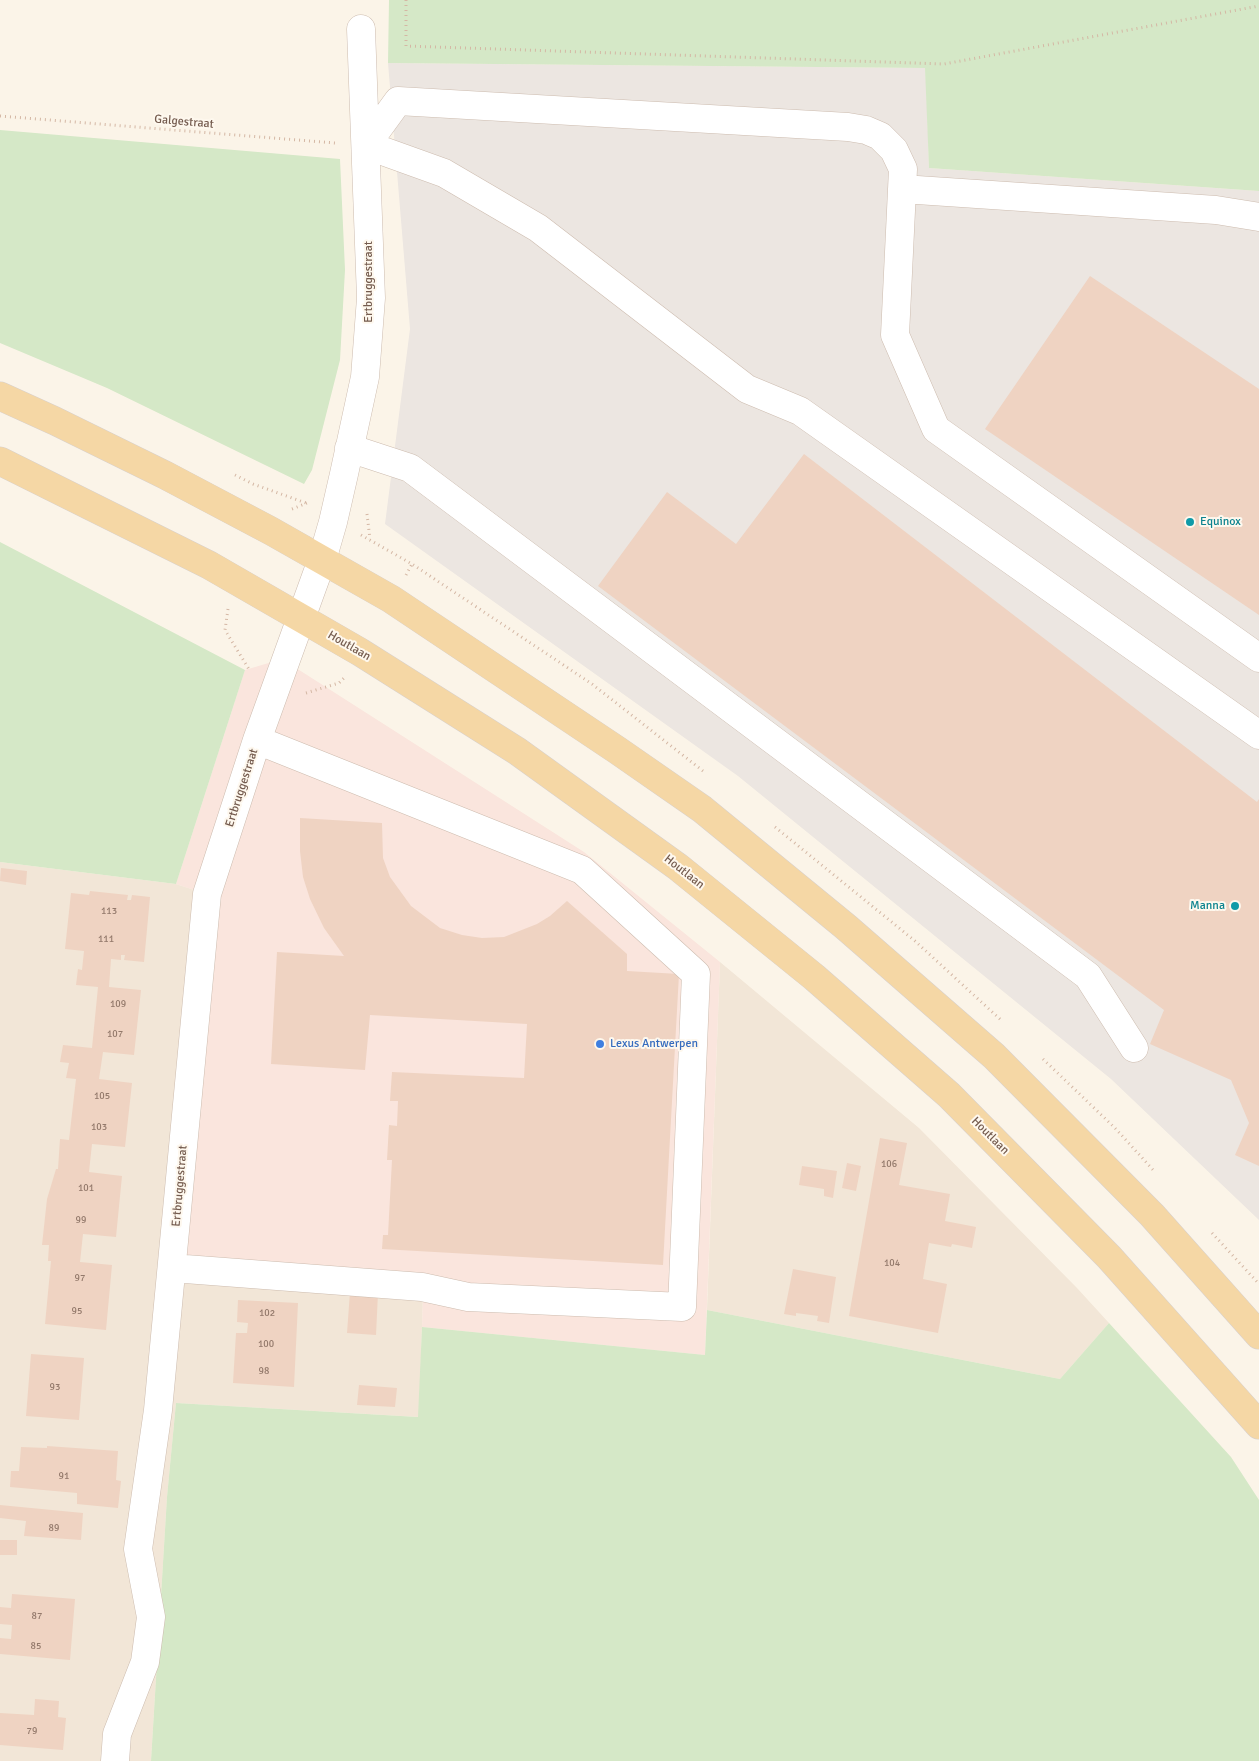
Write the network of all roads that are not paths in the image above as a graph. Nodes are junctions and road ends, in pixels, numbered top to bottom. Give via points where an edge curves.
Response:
1 (360, 29) dead end
2 (366, 145) junction
3 (902, 189) junction
4 (1259, 217) edge
5 (0, 396) edge
6 (349, 448) junction
7 (0, 462) edge
8 (322, 560) junction
9 (301, 618) junction
10 (1259, 658) edge
11 (1259, 735) edge
12 (258, 740) junction
13 (1134, 1048) dead end
14 (172, 1268) junction
15 (1259, 1335) edge
16 (1259, 1425) edge
17 (115, 1761) edge

1 - 2 street, Ertbruggestraat
2 - 3 street via 398,101 848,128 880,136 894,150 902,169
2 - 6 street, Ertbruggestraat via 371,298 364,376
2 - 11 street via 444,172 538,228 747,388 800,411
3 - 4 street via 1216,210
3 - 10 street via 895,335 936,429
5 - 8 main road via 165,475
6 - 8 street, Ertbruggestraat
6 - 13 street via 410,468 1088,976
7 - 9 main road, Houtlaan via 209,565
8 - 9 street, Ertbruggestraat
8 - 15 main road via 391,599 702,809 846,926 994,1056 1152,1215
9 - 12 street, Ertbruggestraat
9 - 16 main road, Houtlaan via 517,751 678,867 814,977 956,1102 1109,1257
12 - 14 street, Ertbruggestraat via 207,894
12 - 14 street via 582,870 696,974 682,1307 468,1297 422,1287
14 - 17 street, Ertbruggestraat via 158,1410 138,1550 151,1617 145,1662 117,1734

